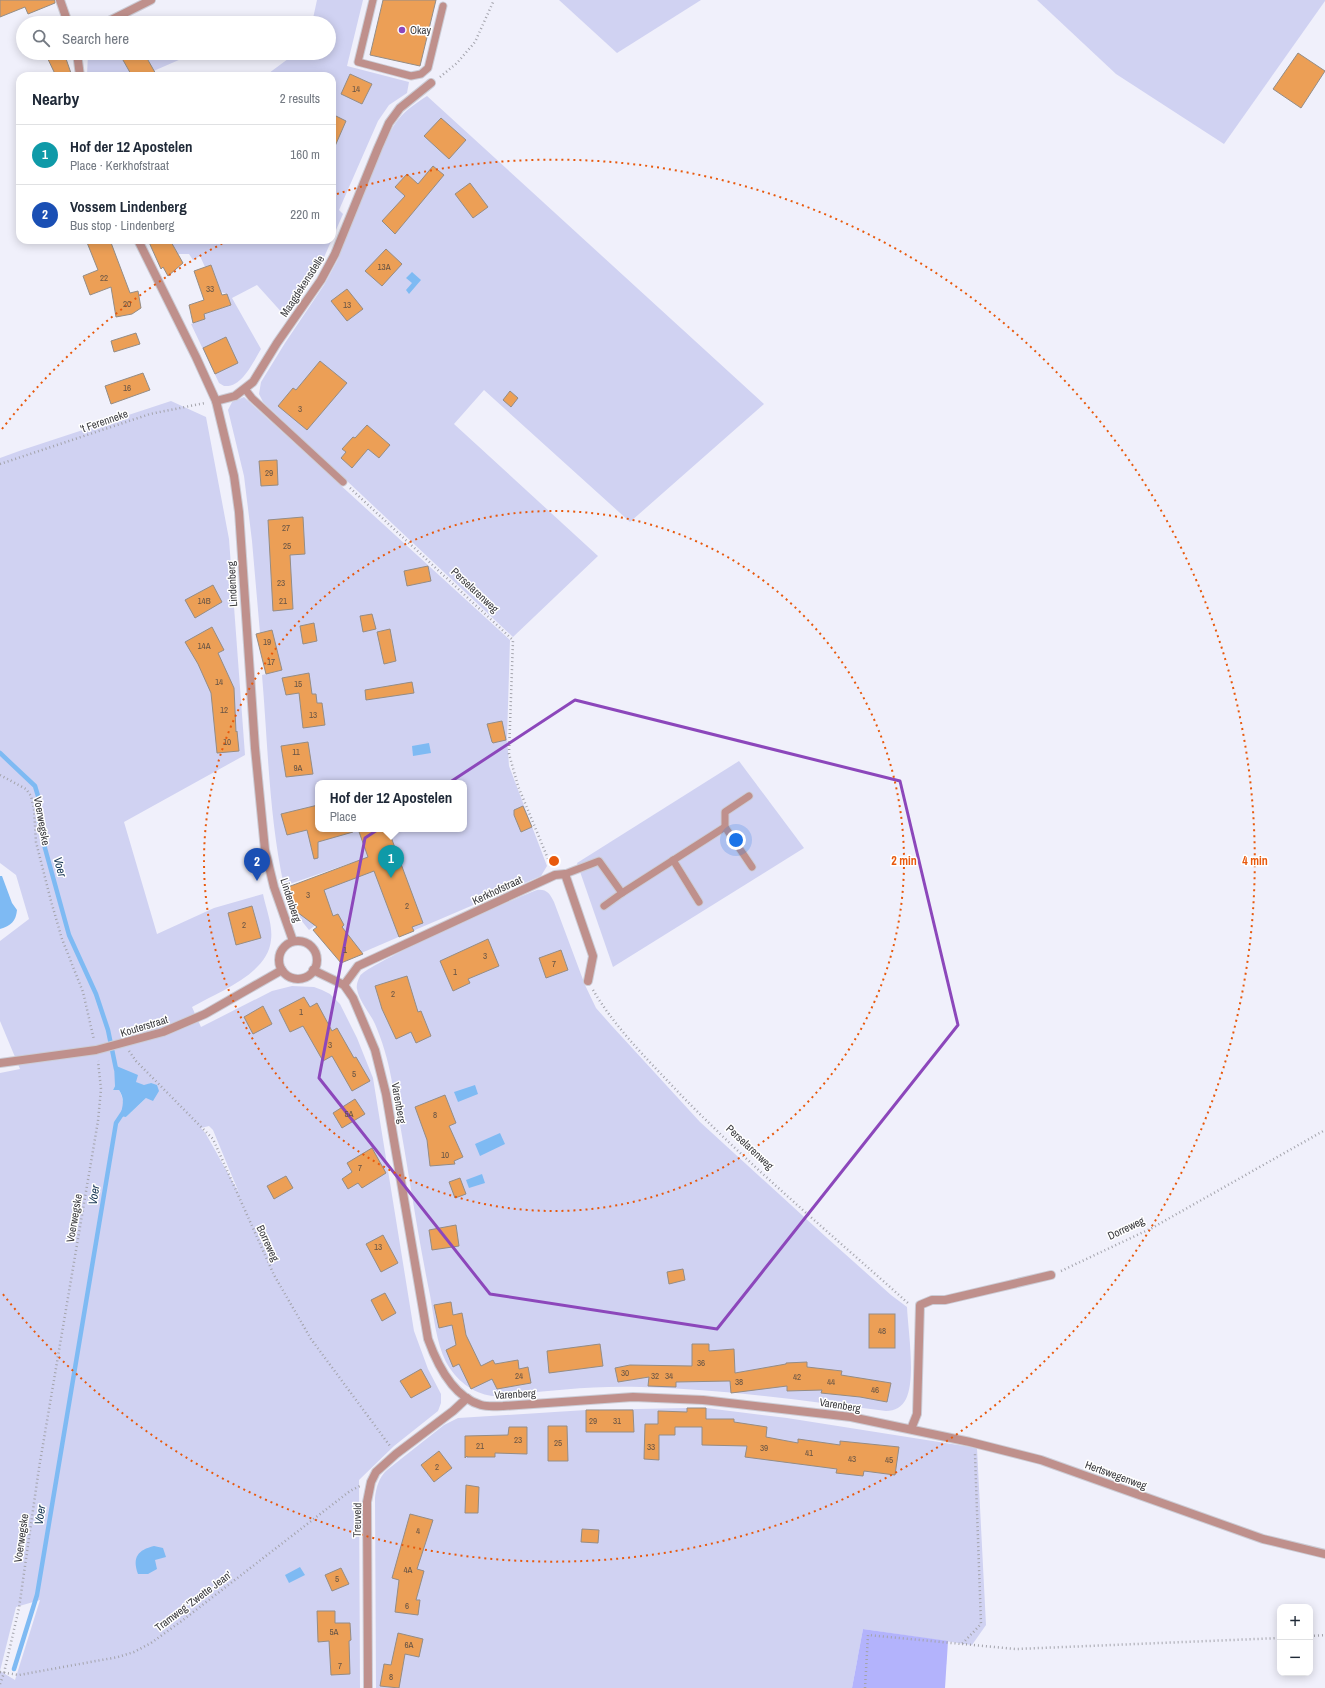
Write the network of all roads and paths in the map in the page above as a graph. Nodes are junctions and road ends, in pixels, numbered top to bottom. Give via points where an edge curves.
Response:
1 (60, 0) edge
2 (152, 0) edge
3 (373, 0) edge
4 (494, 0) edge
5 (443, 6) dead end
6 (66, 16) edge
7 (119, 16) edge
8 (78, 60) edge
9 (79, 72) edge
10 (431, 84) joint
11 (140, 244) edge
12 (245, 389) junction
13 (216, 401) junction
14 (0, 464) edge
15 (343, 482) joint
16 (0, 775) edge
17 (749, 796) dead end
18 (725, 827) junction
19 (673, 860) junction
20 (752, 867) dead end
21 (565, 874) junction
22 (555, 875) junction
23 (622, 894) junction
24 (700, 902) dead end
25 (604, 906) dead end
26 (293, 941) junction
27 (282, 970) junction
28 (313, 970) junction
29 (588, 981) joint
30 (344, 985) junction
31 (122, 1044) junction
32 (99, 1050) junction
33 (0, 1063) edge
34 (1325, 1130) edge
35 (1051, 1275) joint
36 (920, 1304) junction
37 (467, 1398) junction
38 (911, 1429) junction
39 (975, 1443) junction
40 (396, 1454) junction
41 (371, 1482) junction
42 (1325, 1554) edge
43 (1325, 1635) edge
44 (1313, 1636) edge
45 (1277, 1638) edge
46 (962, 1644) junction
47 (0, 1672) edge
48 (4, 1673) junction
49 (0, 1684) edge
50 (368, 1688) edge
51 (865, 1688) edge

1 - 6 street
2 - 7 street
3 - 5 lane via 358,62 411,76 422,74 428,68
4 - 10 path via 475,42 457,63
8 - 9 street
10 - 12 street, Maagdekensdelle via 400,108 389,123 335,254 321,280 253,382
11 - 13 street, Lindenberg
12 - 13 street, Maagdekensdelle via 234,396
12 - 15 lane
13 - 14 path, 't Ferenneke via 150,414
13 - 26 street, Lindenberg via 234,476 239,512 255,748 265,850 274,887
15 - 22 path, Perselarenweg via 513,640 509,754 518,786
16 - 32 path, Voerwegske via 26,789 31,796 36,842 51,901 62,939 83,992
17 - 18 lane via 724,812
18 - 19 lane
18 - 20 lane
19 - 23 lane
19 - 24 lane
21 - 22 street, Kerkhofstraat
21 - 23 lane via 599,861
21 - 29 street via 592,956
22 - 30 street, Kerkhofstraat via 358,966
23 - 25 lane
26 - 27 street via 283,947 280,953
26 - 28 street via 311,946 316,958
27 - 28 street via 298,978
27 - 31 street, Kouterstraat via 184,1024
28 - 30 street
29 - 36 path, Perselarenweg via 606,1012 623,1033 712,1127 910,1305
30 - 37 street, Varenberg via 363,1019 382,1072 428,1339 438,1365
31 - 32 street, Kouterstraat
31 - 40 path, Borreweg via 213,1139 274,1275 311,1339
32 - 33 street, Kouterstraat
32 - 48 path, Voerwegske via 101,1089 98,1120 39,1468 19,1608
34 - 35 path, Dorreweg via 1152,1228
35 - 36 street
36 - 38 street via 917,1414
37 - 38 street, Varenberg via 487,1406 633,1397 703,1400 817,1413
37 - 40 street, Treuveld via 453,1412
38 - 39 street, Hertswegenweg
39 - 42 street, Hertswegenweg via 1041,1460 1263,1539
39 - 46 path via 981,1624
40 - 41 street, Treuveld via 376,1472
41 - 48 path, Tramweg 'Zwette Jean' via 350,1491 183,1620 134,1652 45,1672 19,1676
41 - 50 street, Treuveld via 367,1502
43 - 44 path
45 - 46 path via 1016,1649
46 - 51 path via 868,1635
47 - 48 path, Tramweg 'Zwette Jean'
48 - 49 path, Voerwegske

